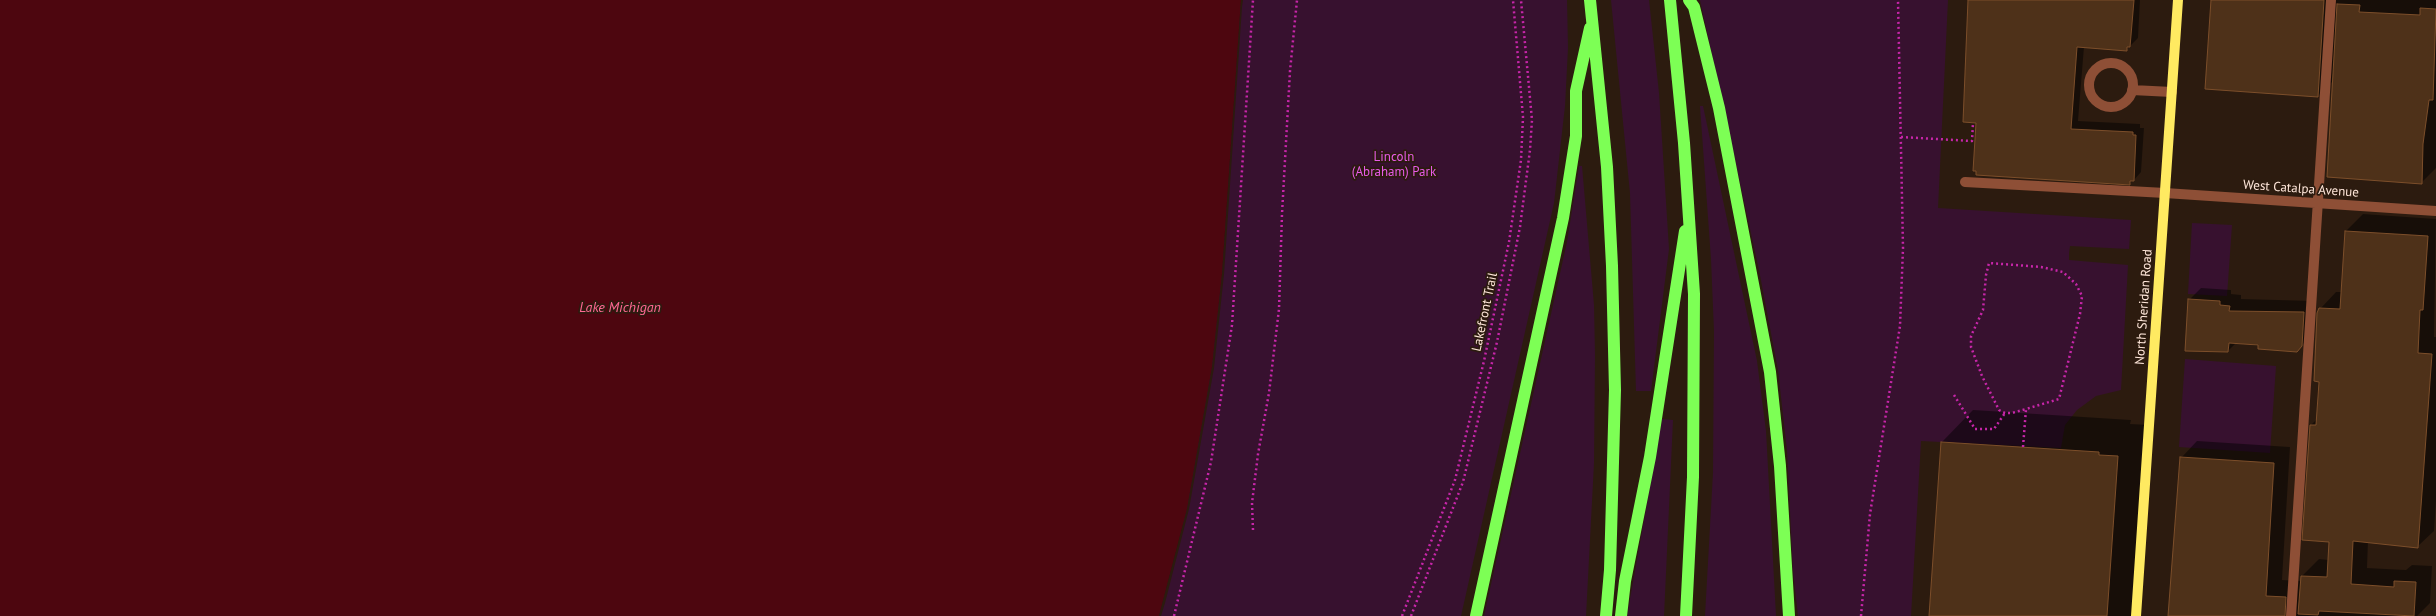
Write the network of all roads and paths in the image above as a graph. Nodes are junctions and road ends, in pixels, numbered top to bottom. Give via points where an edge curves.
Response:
1 (1253, 0) edge
2 (1297, 0) edge
3 (1513, 0) edge
4 (1521, 0) edge
5 (1590, 0) edge
6 (1670, 0) edge
7 (1689, 0) edge
8 (1898, 0) edge
9 (2178, 0) edge
10 (2331, 0) edge
11 (1592, 17) junction
12 (2132, 90) junction
13 (2172, 92) junction
14 (1973, 123) dead end
15 (1901, 137) junction
16 (1965, 182) dead end
17 (2165, 193) junction
18 (2318, 203) junction
19 (1688, 204) junction
20 (2436, 211) edge
21 (1954, 394) dead end
22 (2026, 409) junction
23 (2005, 413) junction
24 (2023, 446) dead end
25 (1253, 530) dead end
26 (1174, 616) edge
27 (1402, 616) edge
28 (1411, 616) edge
29 (1476, 616) edge
30 (1606, 616) edge
31 (1621, 616) edge
32 (1686, 616) edge
33 (1789, 616) edge
34 (1861, 616) edge
35 (2136, 616) edge
36 (2291, 616) edge

1 - 26 path via 1232,325 1211,462
2 - 25 path via 1290,70 1279,309 1252,504
3 - 27 path, Lakefront Trail via 1523,117 1521,160 1509,242 1486,355 1455,480
4 - 28 path, Lakefront Trail via 1532,120 1520,227 1497,342 1463,482
5 - 11 highway
6 - 19 highway
7 - 33 highway via 1694,7 1719,108 1770,372 1780,466
8 - 15 path
9 - 13 main road, North Sheridan Road
10 - 18 street
11 - 29 highway via 1576,91 1576,136 1563,218
11 - 30 highway via 1607,167 1613,281 1615,390 1610,570
12 - 12 street via 2133,83 2127,70 2114,63 2107,63 2094,70 2088,83 2089,91 2097,103 2111,108 2125,102
12 - 13 street
13 - 17 main road, North Sheridan Road
14 - 15 path via 1972,141
15 - 34 path via 1903,248 1900,326 1870,514
16 - 17 street, West Catalpa Avenue
17 - 18 street, West Catalpa Avenue
17 - 35 main road, North Sheridan Road
18 - 20 street, West Catalpa Avenue
18 - 36 street
19 - 31 highway via 1650,457 1625,581
19 - 32 highway via 1694,294 1694,396 1692,522
21 - 23 path via 1975,429 1994,429
22 - 23 path
22 - 23 path via 2059,399 2082,296 2071,278 2053,269 1989,263 1983,310 1971,336 1971,347 1996,405
22 - 24 path

